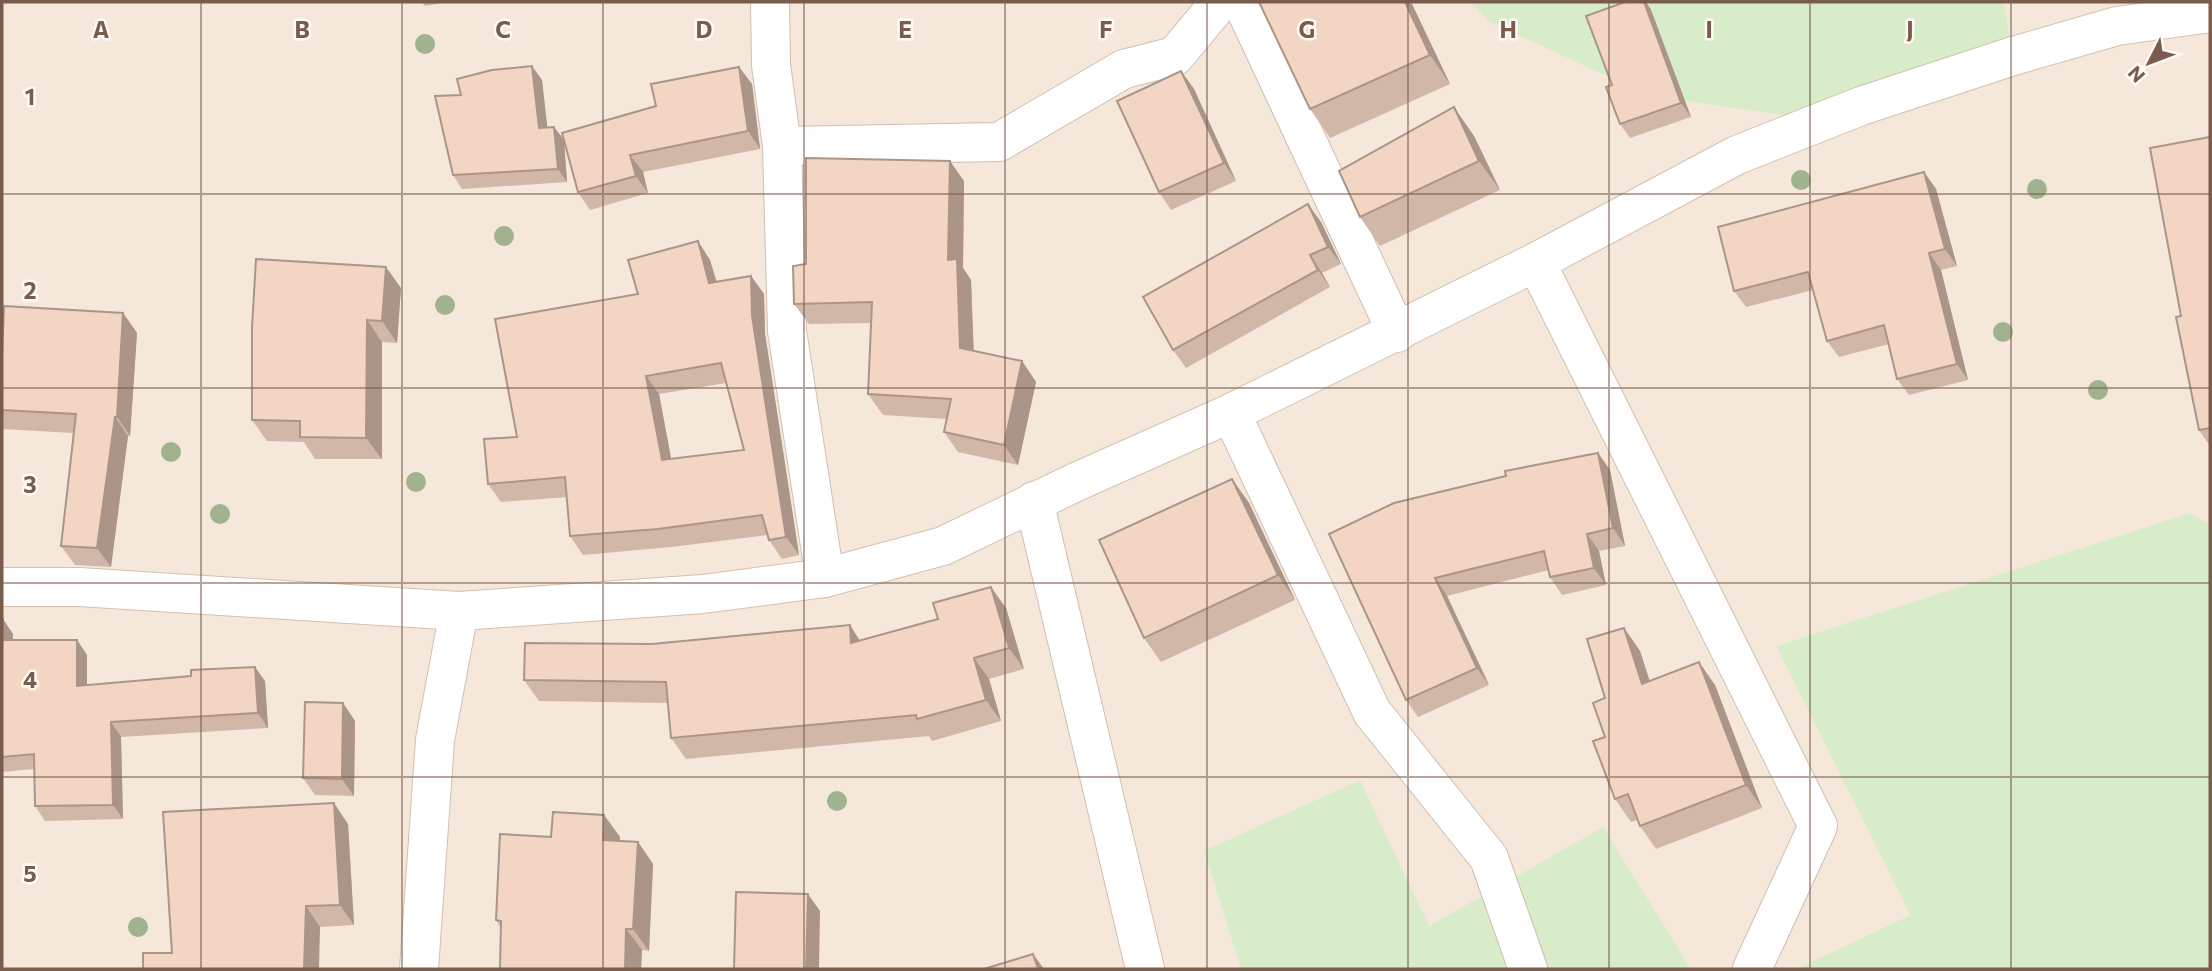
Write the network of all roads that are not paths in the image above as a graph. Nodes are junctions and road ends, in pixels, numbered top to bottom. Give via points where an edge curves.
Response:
1 (770, 2) edge
2 (1220, 2) edge
3 (1242, 2) edge
4 (2210, 13) edge
5 (782, 146) junction
6 (1536, 262) junction
7 (1396, 332) junction
8 (1231, 413) junction
9 (1034, 502) junction
10 (825, 578) junction
11 (2, 587) edge
12 (459, 611) junction
13 (419, 969) edge
14 (1145, 969) edge
15 (1528, 969) edge
16 (1752, 969) edge

1 - 5 street via 771,65
2 - 5 street via 1175,56 1125,69 999,142
3 - 7 street
4 - 6 street via 2117,26 1861,106 1737,155
5 - 10 street via 787,331
6 - 7 street
6 - 16 street via 1818,825
7 - 8 street
8 - 9 street
8 - 15 street via 1372,712 1489,858
9 - 10 street via 943,546
9 - 14 street
10 - 12 street via 703,594
11 - 12 street via 79,587
12 - 13 street via 435,740

